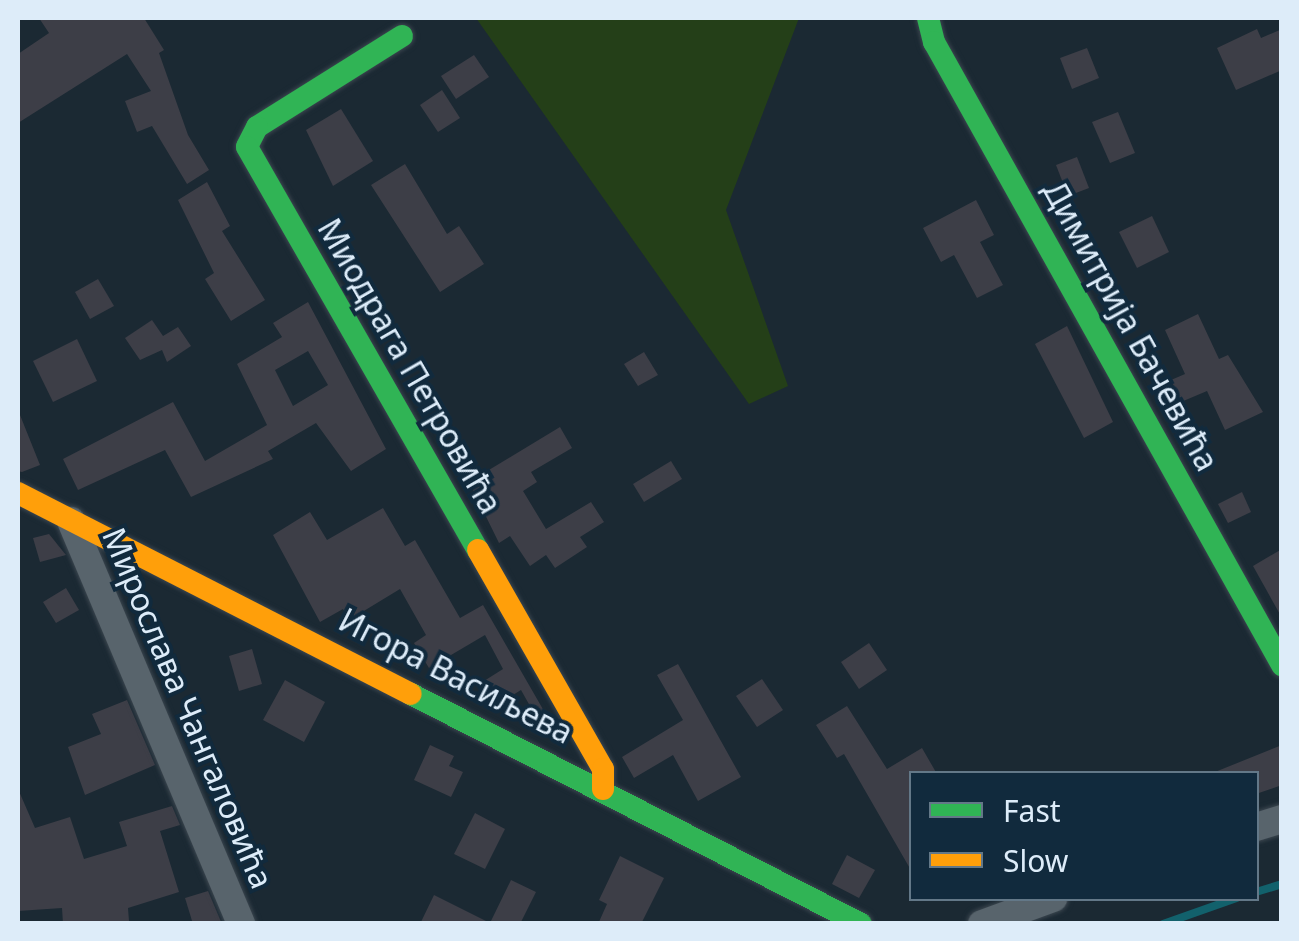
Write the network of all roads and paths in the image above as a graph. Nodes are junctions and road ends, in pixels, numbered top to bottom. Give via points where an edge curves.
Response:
1 (928, 18) edge
2 (402, 36) dead end
3 (18, 493) edge
4 (71, 521) junction
5 (1282, 665) edge
6 (603, 789) junction
7 (1045, 901) edge
8 (241, 924) edge
9 (862, 924) edge
10 (982, 924) edge

1 - 5 street, Димитрија Бачевића
2 - 6 street, Миодрага Петровића via 257,126 247,146 603,770
3 - 4 street, Игора Васиљева
4 - 6 street, Игора Васиљева
4 - 8 street, Мирослава Чангаловића
6 - 9 street, Игора Васиљева
7 - 10 street

